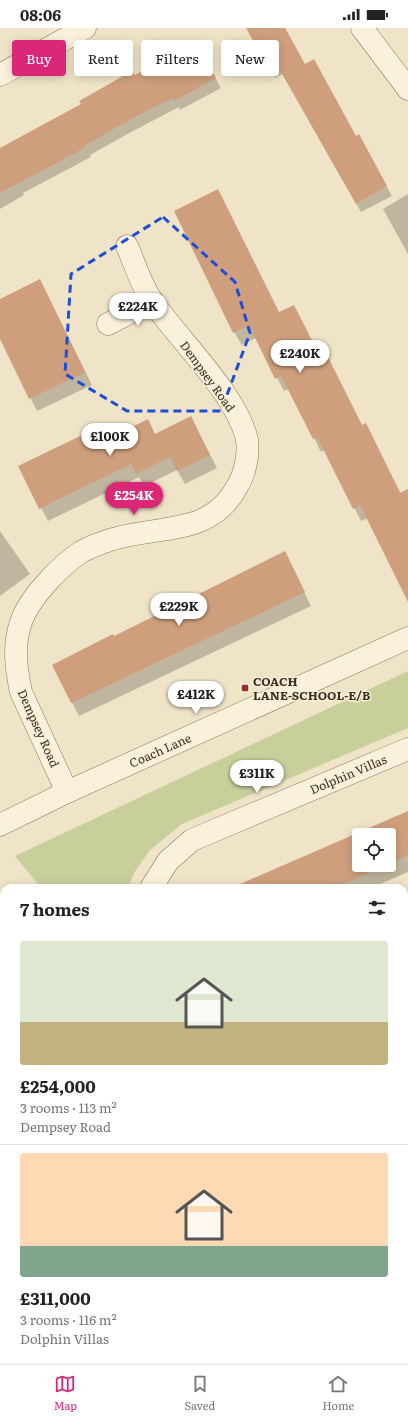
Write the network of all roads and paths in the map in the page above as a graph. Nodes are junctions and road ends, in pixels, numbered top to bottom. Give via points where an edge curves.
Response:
1 (85, 28) edge
2 (362, 28) edge
3 (0, 75) edge
4 (408, 89) edge
5 (127, 246) dead end
6 (152, 301) junction
7 (108, 324) dead end
8 (408, 638) edge
9 (8, 652) edge
10 (408, 749) edge
11 (67, 792) junction
12 (0, 825) edge
13 (154, 884) edge

1 - 3 street
2 - 4 street
5 - 6 street, Dempsey Road
6 - 7 street
6 - 9 street, Dempsey Road via 223,392 241,422 247,441 243,477 233,496 220,510 203,521 183,527 136,533 110,540 82,552 38,593 21,622
8 - 11 street, Coach Lane
9 - 11 street, Dempsey Road via 21,692
10 - 13 street, Dolphin Villas via 192,840 168,861
11 - 12 street, Coach Lane

